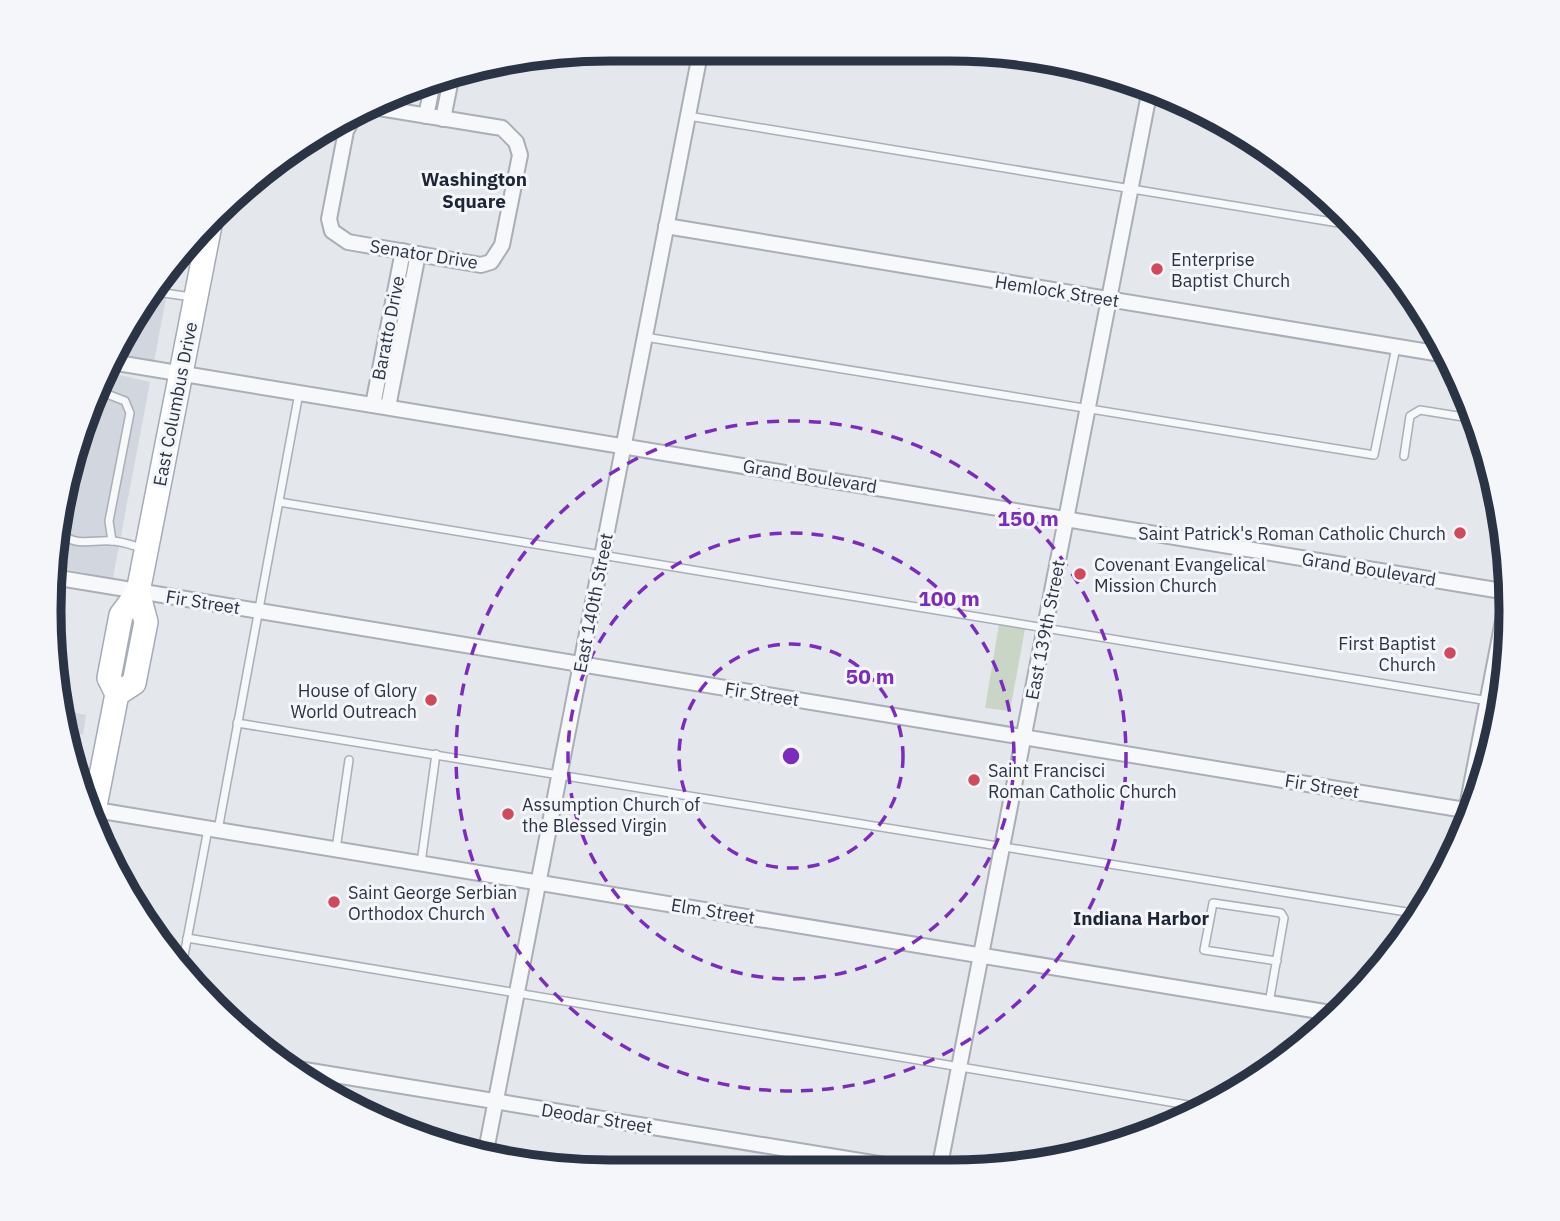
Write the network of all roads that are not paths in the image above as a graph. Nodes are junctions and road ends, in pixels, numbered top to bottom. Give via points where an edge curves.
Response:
1 (699, 61) edge
2 (450, 85) edge
3 (431, 91) edge
4 (1148, 98) edge
5 (387, 109) edge
6 (426, 116) junction
7 (688, 116) junction
8 (443, 118) junction
9 (347, 129) edge
10 (1131, 190) junction
11 (1339, 223) edge
12 (666, 226) junction
13 (402, 251) junction
14 (195, 253) edge
15 (418, 254) junction
16 (162, 294) edge
17 (196, 298) junction
18 (1110, 299) junction
19 (644, 337) junction
20 (1396, 347) junction
21 (1434, 353) edge
22 (120, 364) edge
23 (181, 375) junction
24 (299, 393) junction
25 (106, 394) edge
26 (373, 405) junction
27 (388, 407) junction
28 (1087, 411) junction
29 (1463, 417) edge
30 (624, 444) junction
31 (1404, 456) dead end
32 (279, 502) junction
33 (1066, 518) junction
34 (66, 535) edge
35 (112, 541) junction
36 (147, 549) junction
37 (602, 554) junction
38 (62, 579) edge
39 (138, 592) junction
40 (1498, 592) edge
41 (259, 611) junction
42 (1045, 628) junction
43 (581, 664) junction
44 (1491, 701) edge
45 (237, 723) junction
46 (1024, 737) junction
47 (436, 754) junction
48 (349, 760) dead end
49 (560, 773) junction
50 (95, 801) edge
51 (1462, 809) edge
52 (100, 813) edge
53 (213, 830) junction
54 (1002, 847) junction
55 (335, 850) junction
56 (421, 863) junction
57 (538, 882) junction
58 (1408, 912) edge
59 (187, 938) junction
60 (184, 956) edge
61 (981, 956) junction
62 (1277, 961) junction
63 (517, 992) junction
64 (1269, 1003) junction
65 (1324, 1012) edge
66 (960, 1065) junction
67 (312, 1071) edge
68 (496, 1101) junction
69 (1188, 1105) edge
70 (487, 1145) edge
71 (854, 1160) edge
72 (941, 1160) edge

1 - 7 street, East 140th Street
2 - 8 street
3 - 6 street
4 - 10 street, East 139th Street
5 - 6 street, Senator Drive
6 - 8 street, Senator Drive
7 - 10 lane
7 - 12 street, East 140th Street
8 - 15 street, Senator Drive via 502,128 516,142 520,155 502,245 491,262 481,265
9 - 13 street, Senator Drive via 329,219 332,231 348,242
10 - 11 lane
10 - 18 street, East 139th Street
12 - 18 street, Hemlock Street
12 - 19 street, East 140th Street
13 - 15 street, Senator Drive
13 - 26 street, Baratto Drive
14 - 17 main road, East Columbus Drive
15 - 27 street, Baratto Drive
16 - 17 lane
17 - 23 main road, East Columbus Drive
18 - 20 street, Hemlock Street
18 - 28 street, East 139th Street
19 - 28 lane
19 - 30 street, East 140th Street
20 - 21 street, Hemlock Street
20 - 28 lane via 1374,456
22 - 23 street, Grand Boulevard
23 - 24 street, Grand Boulevard
23 - 36 main road, East Columbus Drive
24 - 26 street, Grand Boulevard
24 - 32 lane
25 - 35 lane via 125,401 130,413 109,521
26 - 27 street, Grand Boulevard
27 - 30 street, Grand Boulevard
28 - 33 street, East 139th Street
29 - 31 lane via 1414,412
30 - 33 street, Grand Boulevard
30 - 37 street, East 140th Street
32 - 37 lane
32 - 41 lane
33 - 40 street, Grand Boulevard
33 - 42 street, East 139th Street
34 - 35 lane via 88,544
35 - 36 lane
36 - 39 main road, East Columbus Drive
37 - 42 lane
37 - 43 street, East 140th Street
38 - 39 street, Fir Street
39 - 41 street, Fir Street
39 - 50 main road, East Columbus Drive via 121,615 109,678 117,694
41 - 43 street, Fir Street
41 - 45 lane
42 - 44 lane
42 - 46 street, East 139th Street
43 - 46 street, Fir Street
43 - 49 street, East 140th Street
45 - 47 lane
45 - 53 lane
46 - 51 street, Fir Street
46 - 54 street, East 139th Street
47 - 49 lane
47 - 56 lane
48 - 55 lane
49 - 54 lane
49 - 57 street, East 140th Street
52 - 53 street, Elm Street
53 - 55 street, Elm Street
53 - 59 lane
54 - 58 lane
54 - 61 street, East 139th Street
55 - 56 street, Elm Street
56 - 57 street, Elm Street
57 - 61 street, Elm Street
57 - 63 street, East 140th Street
59 - 60 lane
59 - 63 lane
61 - 64 street, Elm Street
61 - 66 street, East 139th Street
62 - 62 lane via 1281,913 1213,903 1204,950
62 - 64 lane
63 - 66 lane
63 - 68 street, East 140th Street
64 - 65 street, Elm Street
66 - 69 lane
66 - 72 street, East 139th Street
67 - 68 street, Deodar Street
68 - 70 street, East 140th Street
68 - 71 street, Deodar Street

